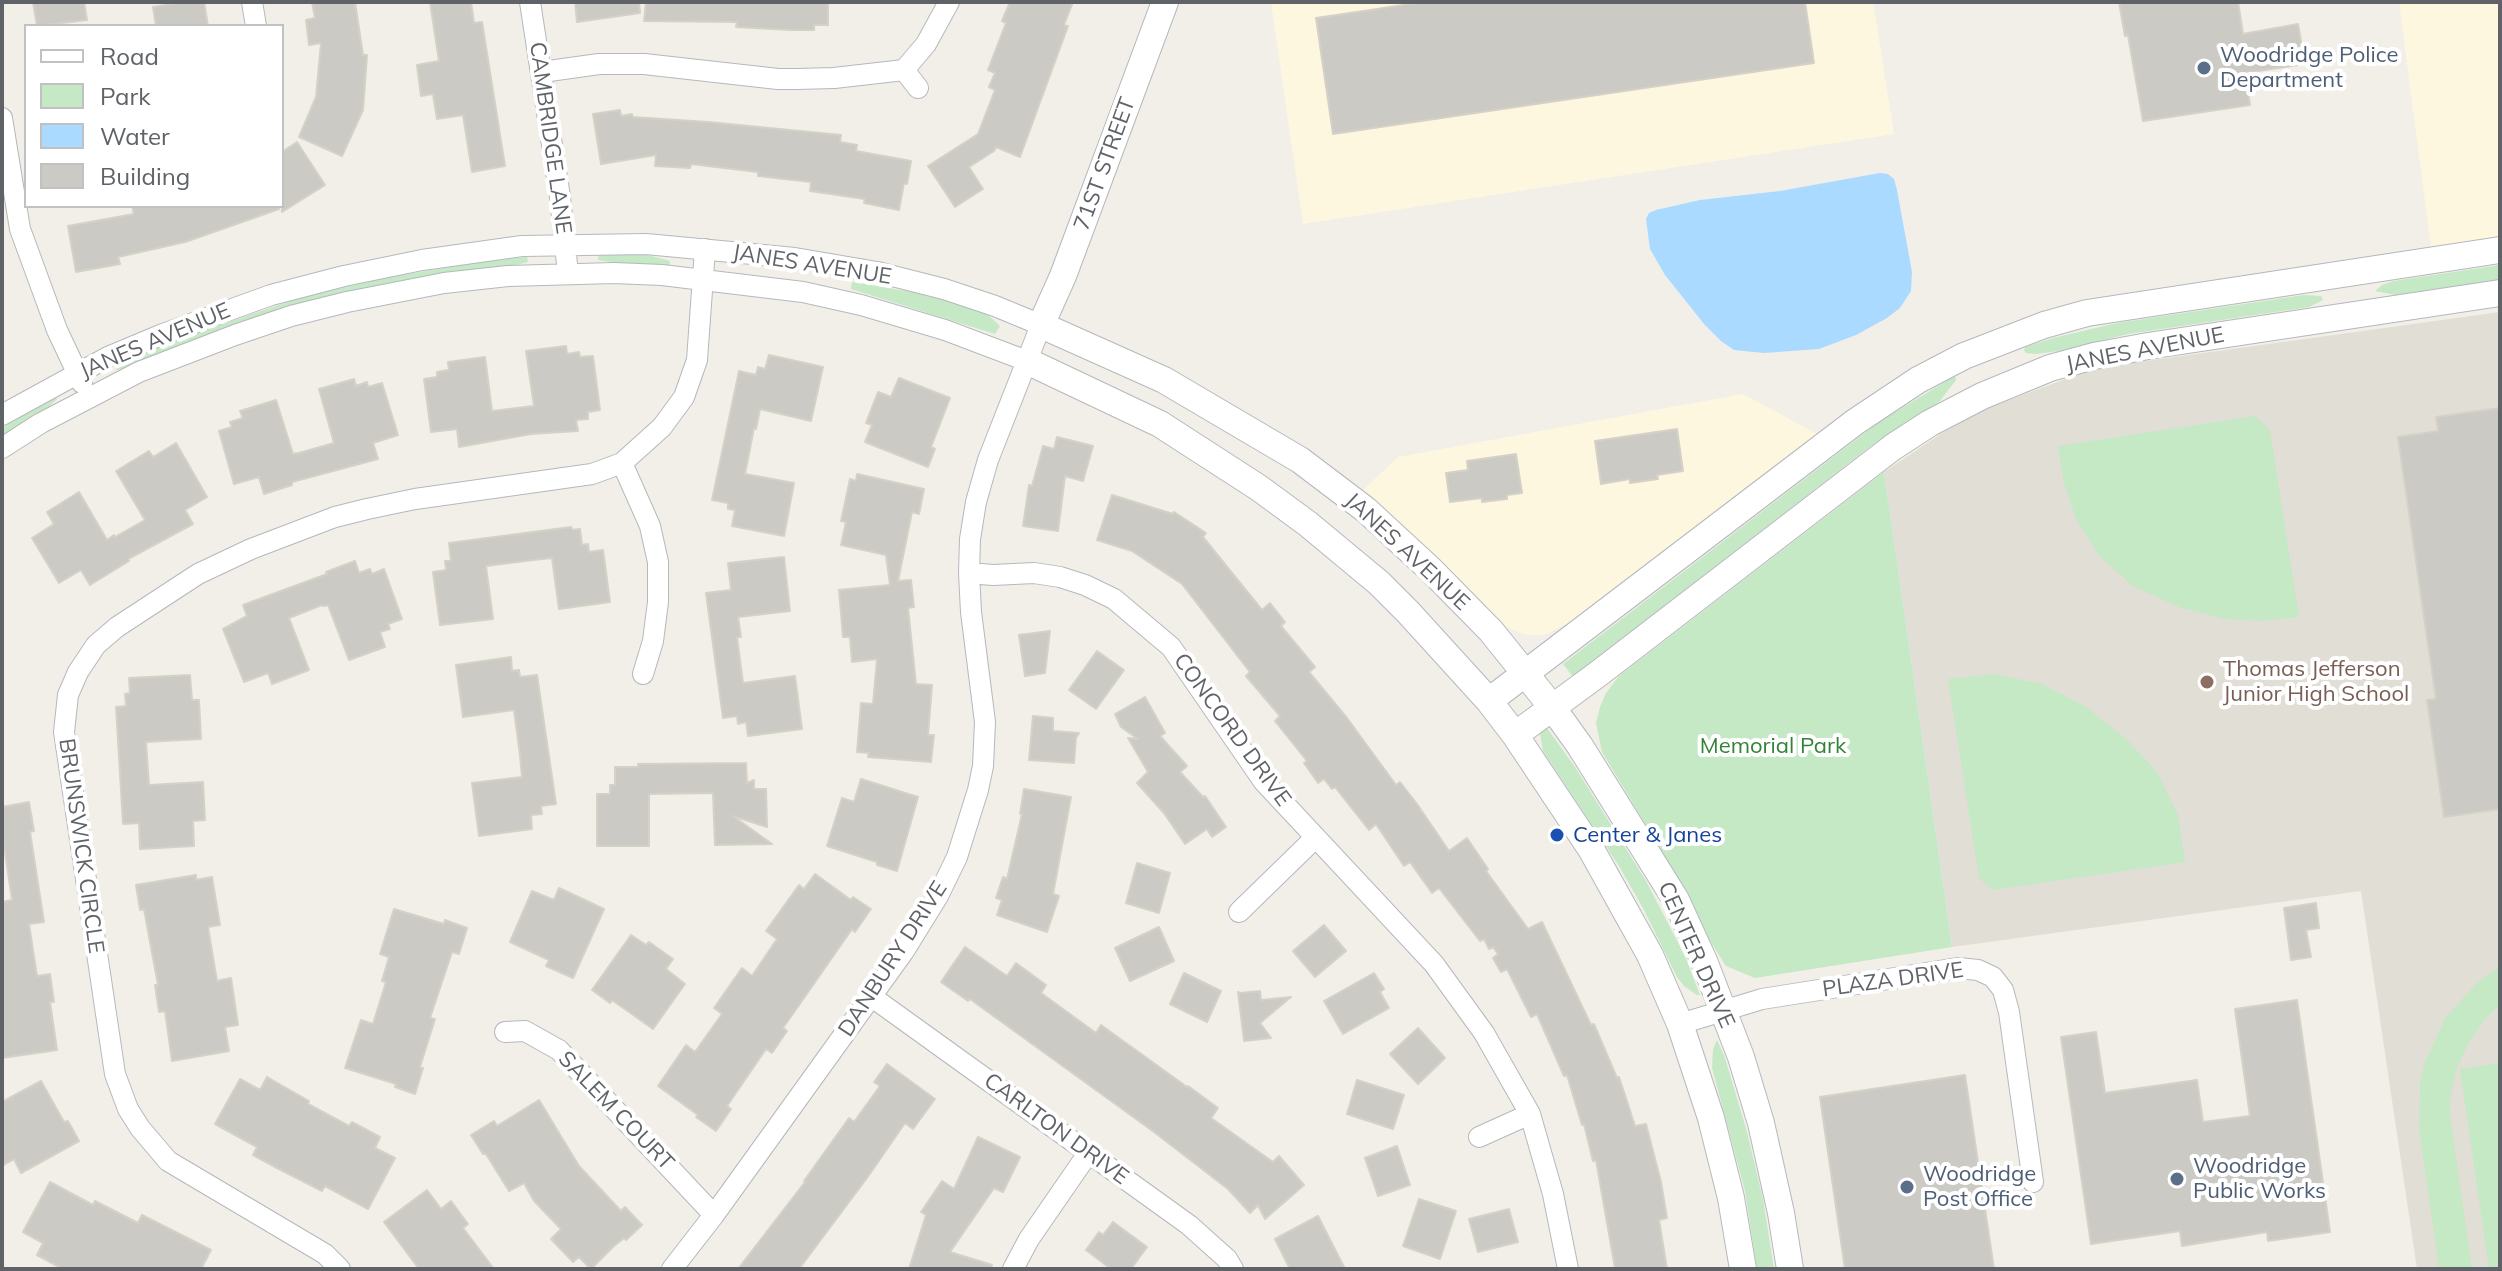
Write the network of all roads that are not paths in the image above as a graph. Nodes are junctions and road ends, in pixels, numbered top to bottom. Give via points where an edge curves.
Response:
1 (252, 2) edge
2 (530, 2) edge
3 (949, 2) edge
4 (1165, 2) edge
5 (256, 24) edge
6 (904, 70) junction
7 (542, 72) junction
8 (918, 88) dead end
9 (2, 118) edge
10 (20, 189) edge
11 (566, 245) junction
12 (705, 249) junction
13 (2500, 250) edge
14 (568, 274) junction
15 (703, 280) junction
16 (2500, 293) edge
17 (1041, 325) junction
18 (1027, 361) junction
19 (77, 373) junction
20 (89, 398) junction
21 (2, 415) edge
22 (2, 448) edge
23 (622, 463) junction
24 (969, 573) junction
25 (643, 674) dead end
26 (1526, 674) junction
27 (1489, 701) junction
28 (1552, 707) junction
29 (1515, 735) junction
30 (1315, 838) junction
31 (1239, 912) dead end
32 (872, 997) junction
33 (1723, 1009) junction
34 (1680, 1024) junction
35 (505, 1032) dead end
36 (1530, 1114) junction
37 (1479, 1137) dead end
38 (1089, 1152) junction
39 (2033, 1182) dead end
40 (714, 1215) junction
41 (340, 1269) edge
42 (672, 1269) edge
43 (1013, 1269) edge
44 (1233, 1269) edge
45 (1568, 1269) edge
46 (1743, 1269) edge
47 (1790, 1269) edge

1 - 5 street
2 - 7 street, CAMBRIDGE LANE
3 - 6 street
4 - 17 street, 71ST STREET
6 - 7 street via 797,79 644,64
6 - 8 street
7 - 11 street, CAMBRIDGE LANE
9 - 10 street
10 - 19 street via 20,229
11 - 12 street, JANES AVENUE
11 - 14 street, CAMBRIDGE LANE
11 - 19 street, JANES AVENUE via 422,260 271,295 163,334
12 - 15 street, BRUNSWICK CIRCLE
12 - 17 street, JANES AVENUE via 877,272 983,302
13 - 26 street, JANES AVENUE via 2087,313 1977,351 1918,380 1855,422
14 - 15 street, JANES AVENUE
14 - 20 street, JANES AVENUE via 444,283 291,316 139,372
15 - 18 street, JANES AVENUE via 861,305
15 - 23 street, BRUNSWICK CIRCLE via 697,360 684,397 662,427
16 - 28 street, JANES AVENUE via 2094,356 1982,396 1893,447
17 - 18 street, DANBURY DRIVE
17 - 26 street, JANES AVENUE via 1164,380 1300,460 1421,561
18 - 24 street, DANBURY DRIVE via 976,502
18 - 27 street, JANES AVENUE via 1160,424 1272,497 1379,583
19 - 20 street
19 - 21 street, JANES AVENUE
20 - 22 street, JANES AVENUE
23 - 25 street via 650,526 658,562 653,641
23 - 41 street, BRUNSWICK CIRCLE via 592,474 367,509 251,549 198,574 117,627 96,645 68,695 64,732 115,1074 128,1109 168,1161 325,1254
24 - 30 street, CONCORD DRIVE via 1060,577 1114,599 1171,647 1264,782
24 - 32 street, DANBURY DRIVE via 985,722 978,790 938,896
26 - 27 street, JANES AVENUE
26 - 28 street, CENTER DRIVE
27 - 29 street, JANES AVENUE
28 - 29 street, JANES AVENUE
28 - 33 street, CENTER DRIVE via 1676,900
29 - 34 street, CENTER DRIVE via 1632,920
30 - 31 street
30 - 36 street, CONCORD DRIVE via 1464,1002
32 - 38 street, CARLTON DRIVE
32 - 40 street, DANBURY DRIVE
33 - 34 street, PLAZA DRIVE
33 - 39 street, PLAZA DRIVE via 1958,968 1993,977 2009,1012
33 - 47 street, CENTER DRIVE via 1761,1123
34 - 46 street, CENTER DRIVE via 1721,1154
35 - 40 street, SALEM COURT via 525,1031 559,1050
36 - 37 street
36 - 45 street, CONCORD DRIVE
38 - 43 street
38 - 44 street, CARLTON DRIVE via 1189,1225
40 - 42 street, DANBURY DRIVE

